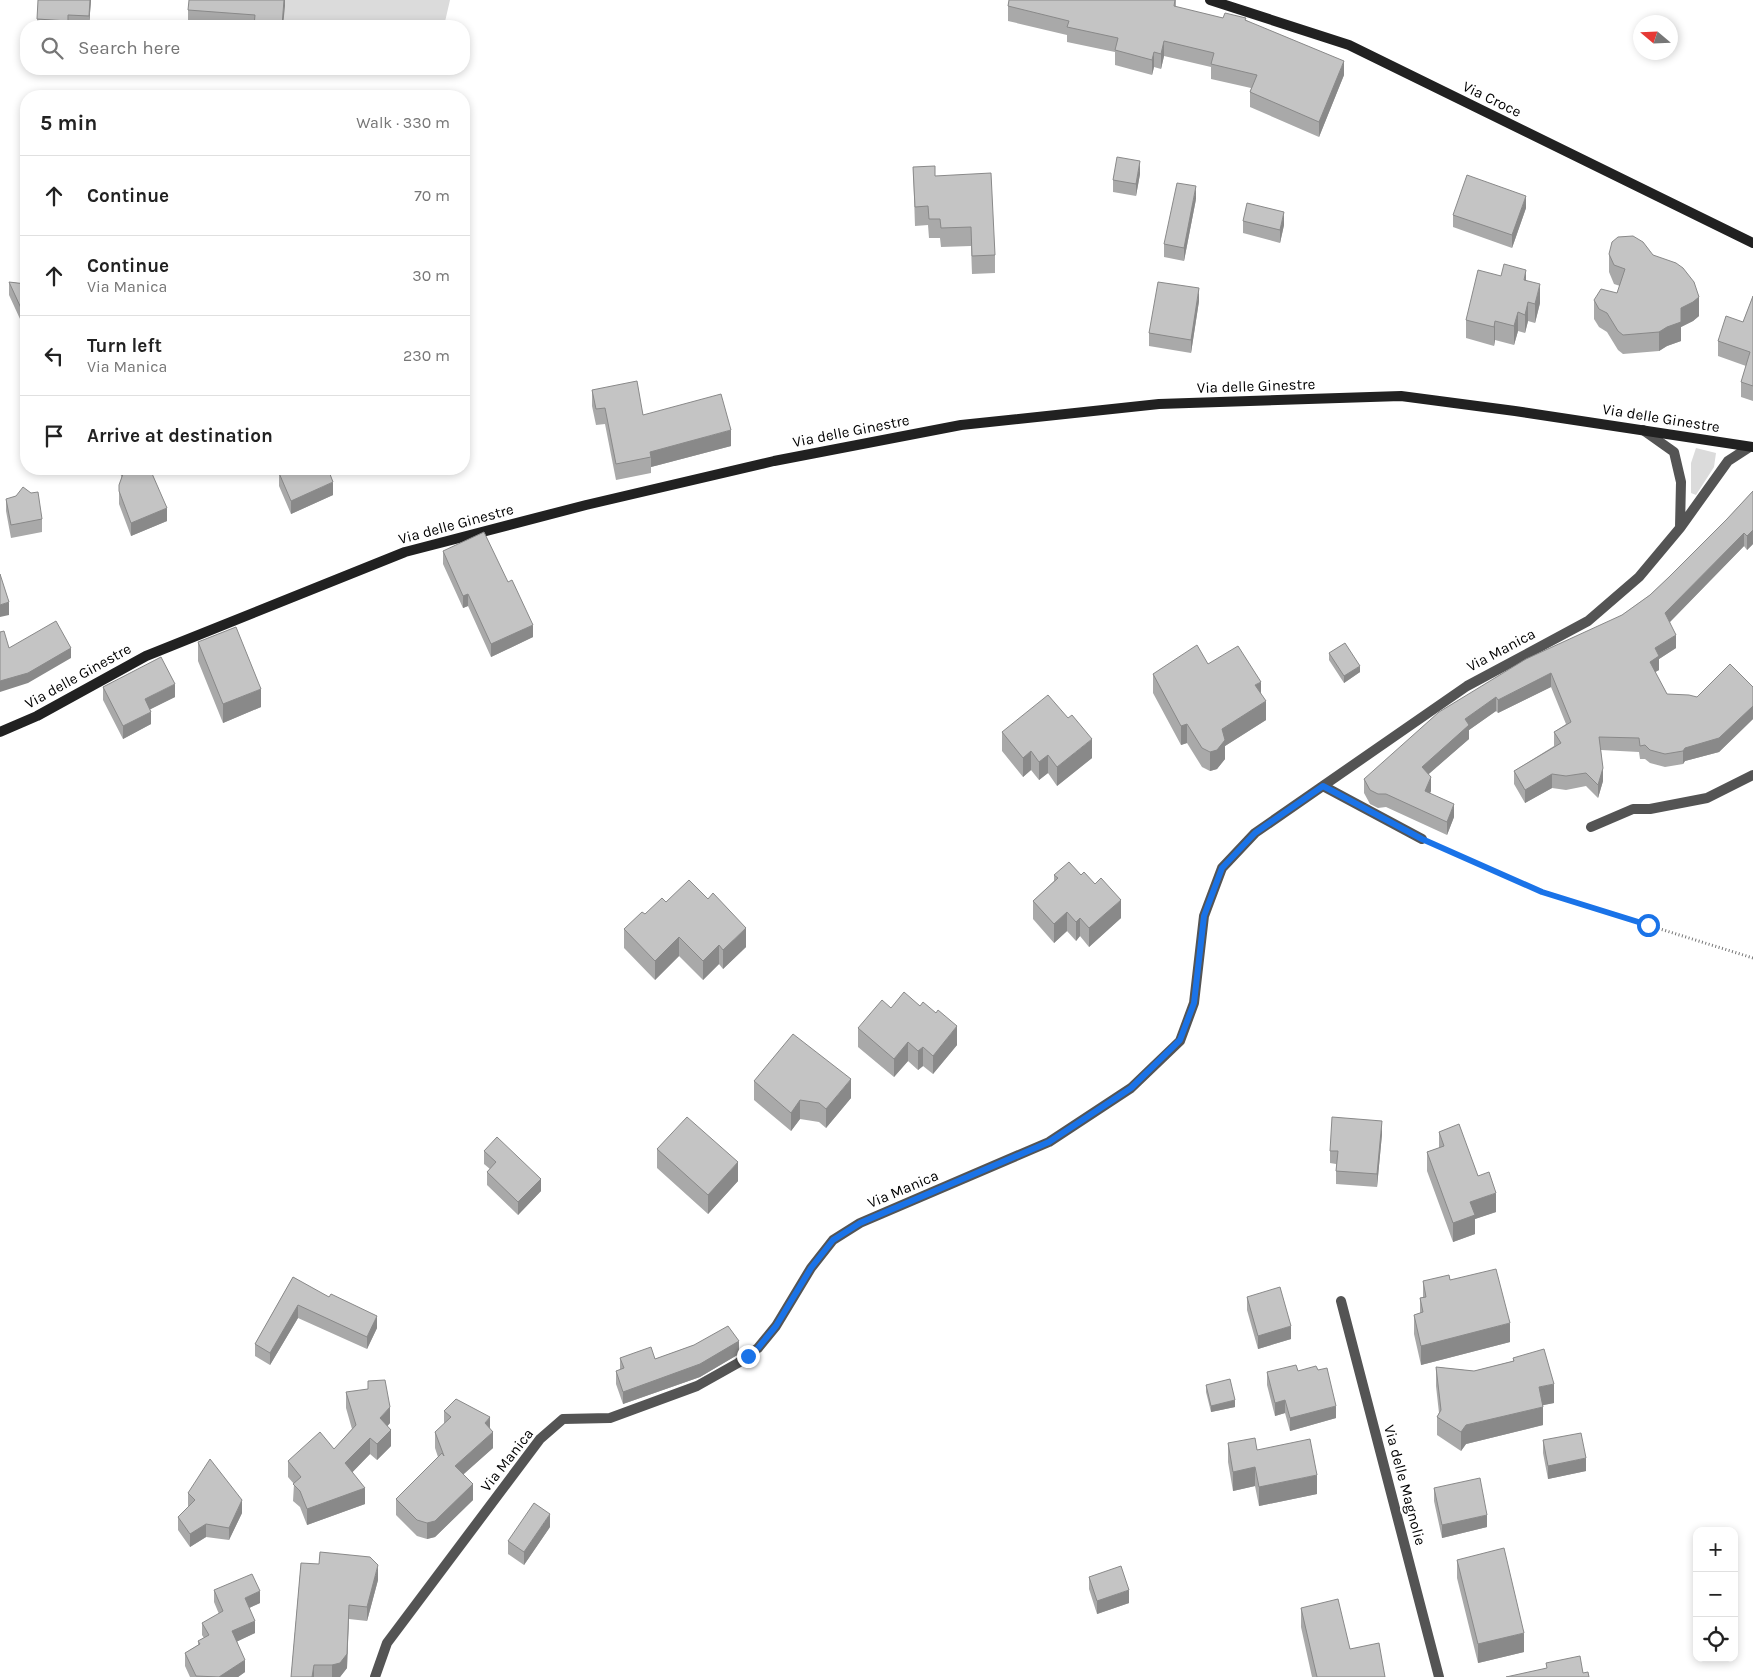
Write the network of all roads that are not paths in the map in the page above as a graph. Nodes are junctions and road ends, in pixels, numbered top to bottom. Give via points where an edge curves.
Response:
1 (1210, 0) edge
2 (1753, 244) edge
3 (1643, 430) junction
4 (1750, 448) edge
5 (1680, 528) junction
6 (0, 732) edge
7 (1753, 775) edge
8 (1323, 786) junction
9 (1591, 827) dead end
10 (1422, 839) road end
11 (1341, 1301) dead end
12 (375, 1677) edge
13 (1439, 1677) edge

1 - 2 street, Via Croce via 1349,45
3 - 4 street, Via delle Ginestre
3 - 5 street via 1674,452 1681,482
3 - 6 street, Via delle Ginestre via 1401,396 1159,404 961,425 774,461 405,552 146,656 37,716
4 - 5 street, Via Manica via 1728,461
5 - 8 street, Via Manica via 1639,577 1588,620 1467,686
7 - 9 street via 1707,798 1633,810
8 - 10 street
8 - 12 street, Via Manica via 1255,833 1222,868 1204,916 1194,1003 1180,1040 1131,1088 1049,1142 860,1223 833,1240 811,1268 776,1326 758,1348 730,1368 697,1386 610,1418 564,1419 540,1439 387,1643
11 - 13 street, Via delle Magnolie

